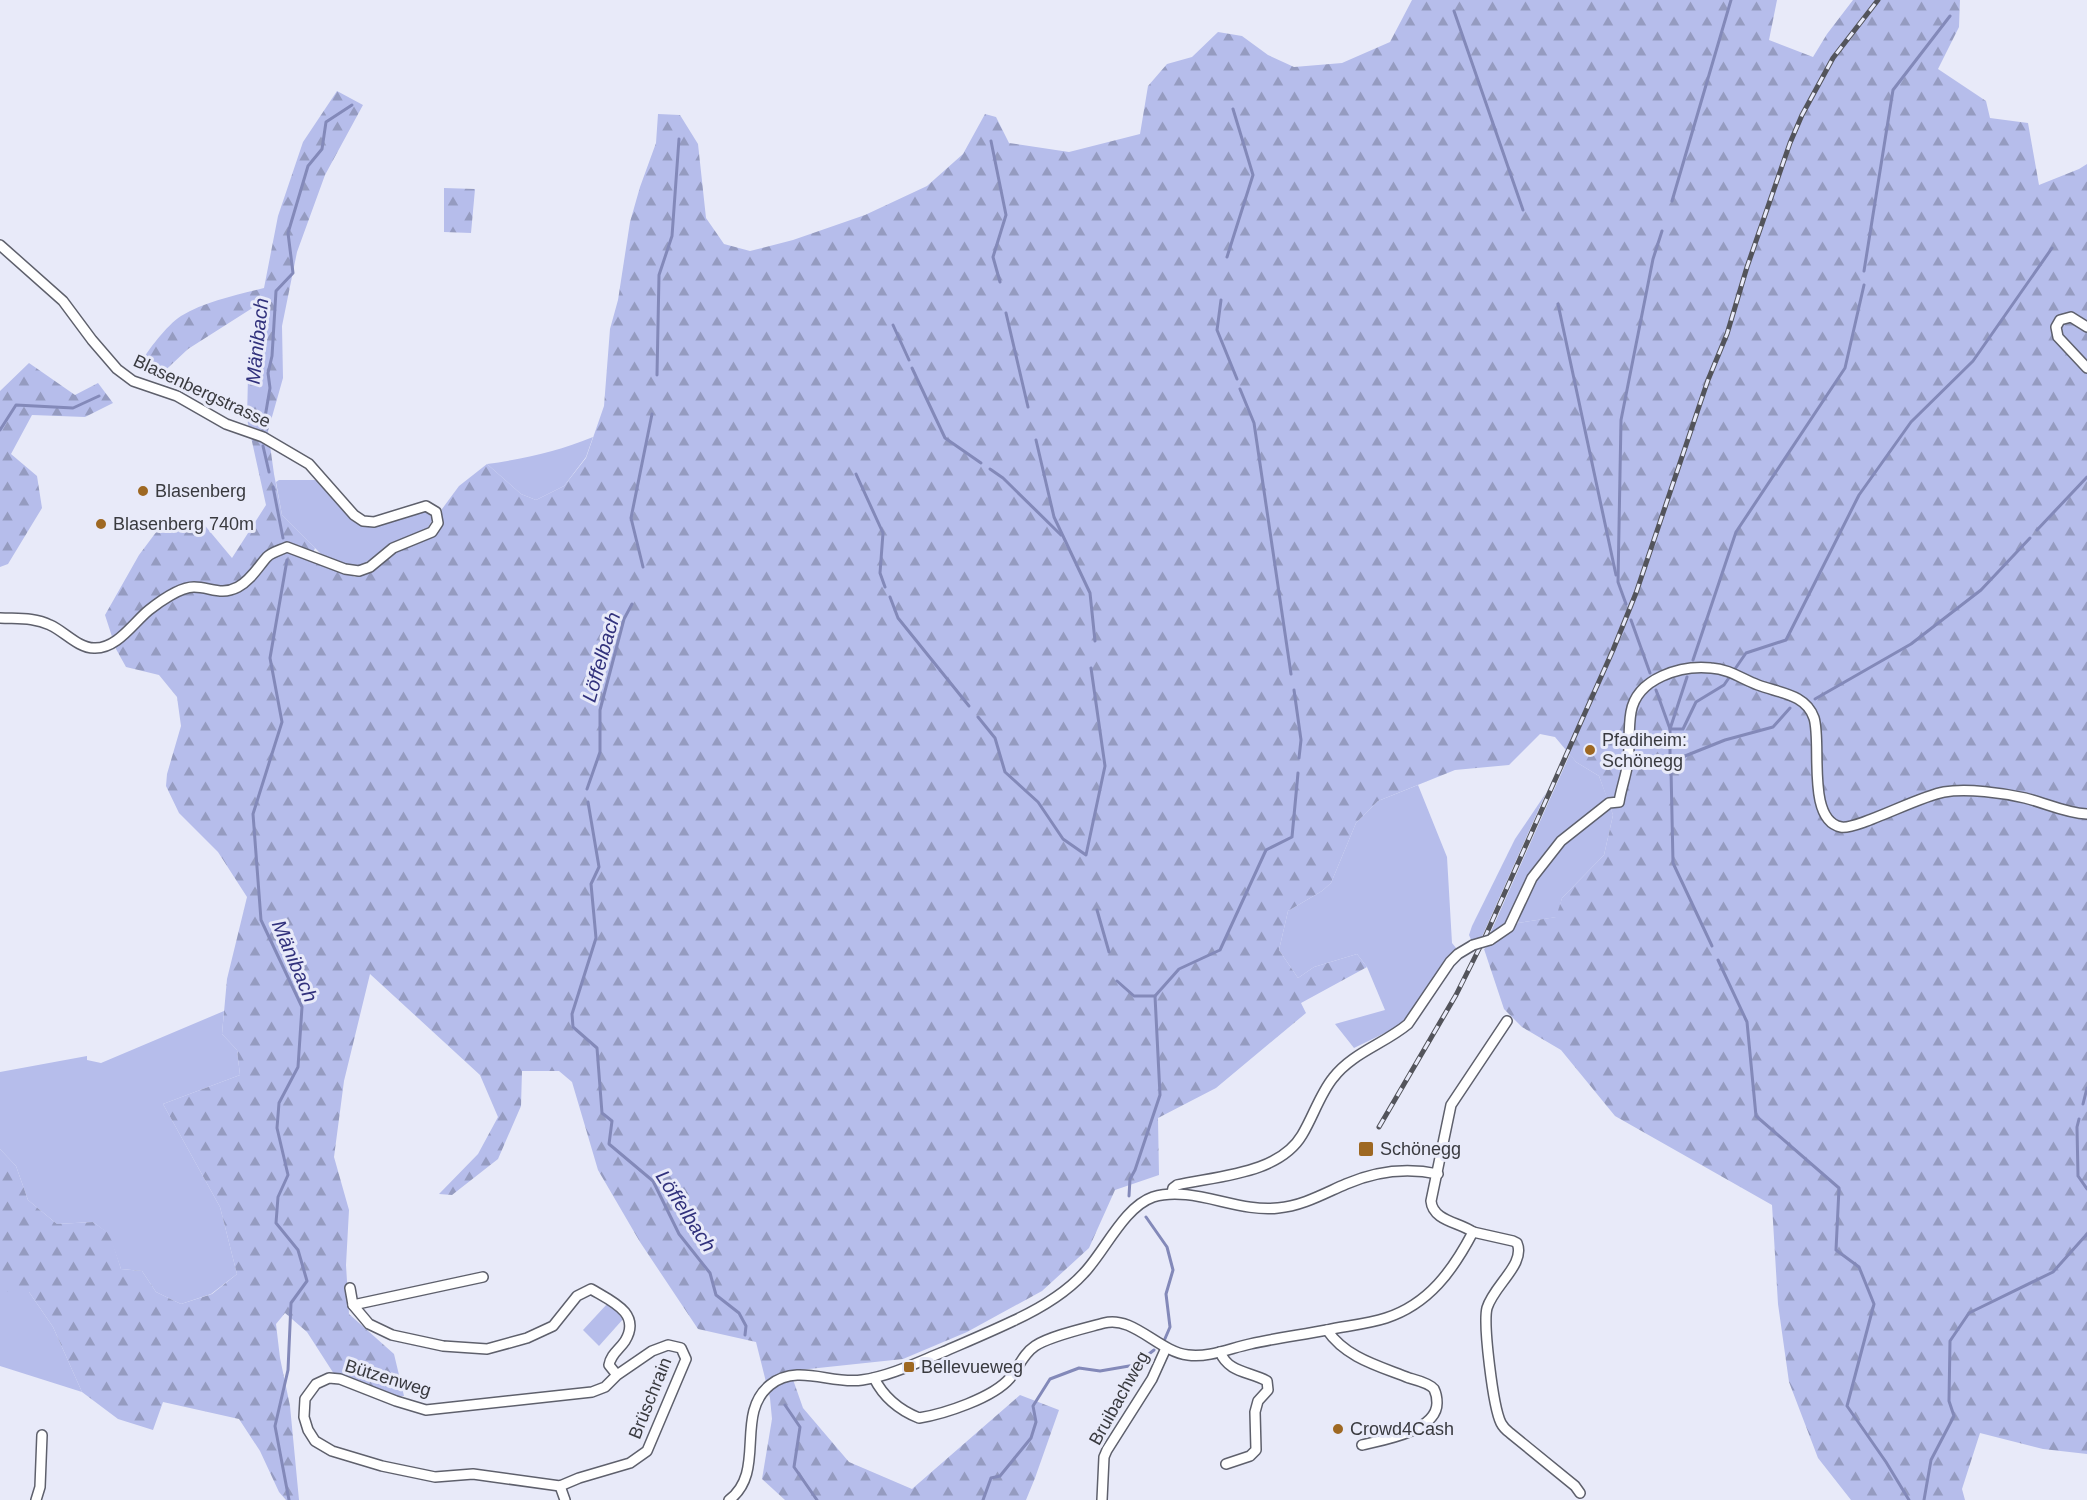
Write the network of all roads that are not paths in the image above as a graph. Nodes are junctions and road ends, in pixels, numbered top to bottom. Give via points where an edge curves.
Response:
1 (0, 245) edge
2 (2087, 327) edge
3 (2087, 368) edge
4 (0, 618) edge
5 (2087, 814) edge
6 (1507, 1021) dead end
7 (1438, 1174) junction
8 (1172, 1193) junction
9 (1473, 1232) junction
10 (483, 1277) dead end
11 (350, 1288) dead end
12 (353, 1305) junction
13 (1327, 1330) junction
14 (1166, 1348) junction
15 (1220, 1352) junction
16 (617, 1375) junction
17 (874, 1378) junction
18 (42, 1435) dead end
19 (1362, 1445) dead end
20 (1226, 1464) dead end
21 (560, 1486) junction
22 (1580, 1493) dead end
23 (36, 1500) edge
24 (566, 1500) edge
25 (729, 1500) edge
26 (1102, 1500) edge

1 - 4 street, Blasenbergstrasse via 63,301 117,369 133,381 177,396 309,464 363,521 374,522 426,506 436,512 438,523 432,532 393,548 370,567 358,571 287,547 268,556 240,586 226,591 193,587 179,591 149,609 118,639 92,649 50,625 30,619
2 - 3 street via 2071,317 2060,320 2056,327 2058,337
5 - 8 street, bridge via 2024,798 1945,792 1841,827 1829,821 1819,798 1816,734 1808,705 1798,697 1712,668 1662,676 1647,684 1631,709 1628,763 1619,802 1609,803 1561,841 1532,878 1509,927 1458,954 1408,1024 1359,1054 1333,1078 1290,1150 1251,1169 1177,1185
6 - 7 street via 1451,1105
7 - 8 street via 1417,1170 1376,1173 1299,1205 1275,1209
7 - 9 street via 1432,1209
8 - 17 street via 1141,1202 1083,1275 1055,1297 1016,1320
9 - 13 street via 1448,1276 1415,1303 1387,1318
9 - 22 street via 1513,1241 1520,1252 1491,1299 1485,1318 1501,1422
10 - 12 street
11 - 12 street
12 - 16 street via 369,1324 392,1335 443,1346 487,1349 553,1326 577,1296 591,1289 608,1298 630,1320 630,1332 610,1357 609,1365
13 - 15 street
13 - 19 street via 1351,1354 1423,1383 1433,1389 1438,1399 1433,1415 1423,1425
14 - 15 street via 1188,1356
14 - 17 street via 1121,1322 1107,1322 1041,1342 1024,1355 1009,1379 986,1395 919,1419 894,1404
14 - 26 street, Bruibachweg via 1152,1379 1104,1457
15 - 20 street via 1224,1362 1236,1370 1267,1381 1268,1390 1258,1401 1255,1412 1256,1450
16 - 21 street, Brüschrain via 668,1345 681,1348 686,1359 647,1451 630,1463
16 - 21 street, Bützenweg via 605,1387 592,1392 426,1410 340,1379 329,1378 316,1384 305,1399 308,1430 315,1441 332,1451 435,1477 473,1474
17 - 25 street via 845,1381 802,1374 772,1384 753,1414 746,1480
18 - 23 street
21 - 24 street

